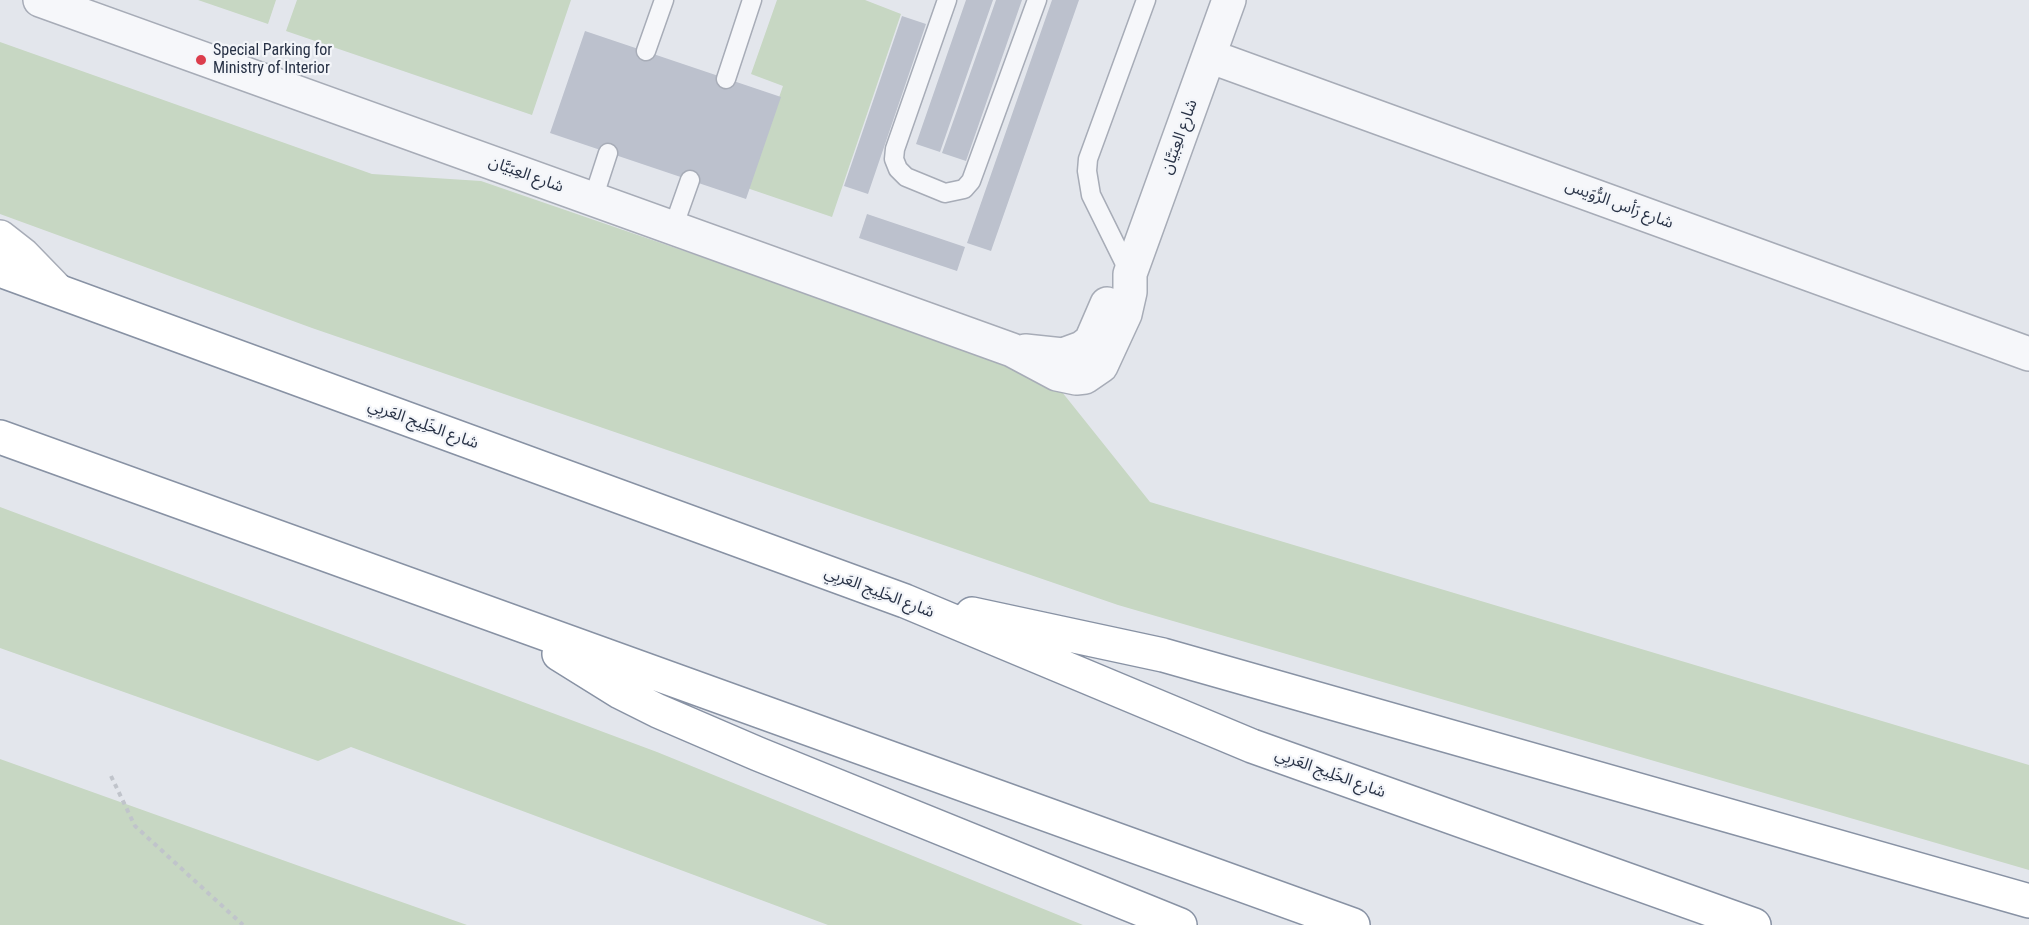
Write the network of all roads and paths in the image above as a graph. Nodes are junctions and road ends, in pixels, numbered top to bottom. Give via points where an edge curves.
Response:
1 (40, 0) edge
2 (663, 0) edge
3 (752, 0) edge
4 (947, 0) edge
5 (1037, 0) edge
6 (1146, 0) edge
7 (1229, 0) edge
8 (646, 51) dead end
9 (1209, 56) junction
10 (726, 79) dead end
11 (608, 153) dead end
12 (690, 180) dead end
13 (593, 199) junction
14 (673, 228) junction
15 (0, 237) edge
16 (0, 270) edge
17 (1130, 274) junction
18 (57, 290) junction
19 (2029, 354) edge
20 (0, 437) edge
21 (905, 601) junction
22 (521, 627) junction
23 (111, 776) dead end
24 (2029, 901) edge
25 (239, 924) edge
26 (1180, 925) edge
27 (1353, 925) edge
28 (1754, 925) edge

1 - 13 street, شارع العِبَيَّان
2 - 8 lane
3 - 10 lane
4 - 5 lane via 894,159 906,177 945,193 964,189 970,181
6 - 17 lane via 1087,171 1091,195
7 - 9 street, شارع العِبَيَّان
9 - 17 street, شارع العِبَيَّان
9 - 19 street, شارع رَأس الرُّوَيس
11 - 13 lane
12 - 14 lane
13 - 14 street, شارع العِبَيَّان
14 - 17 street, شارع العِبَيَّان via 1012,350 1063,355 1082,348 1091,340 1110,298
15 - 18 main road
16 - 18 main road, شارع الخَلِيج العَربِي
18 - 21 main road, شارع الخَلِيج العَربِي
20 - 22 main road
21 - 24 main road via 1163,655
21 - 28 main road, شارع الخَلِيج العَربِي via 1252,746
22 - 26 main road via 581,669 658,711
22 - 27 main road
23 - 25 path via 135,826

